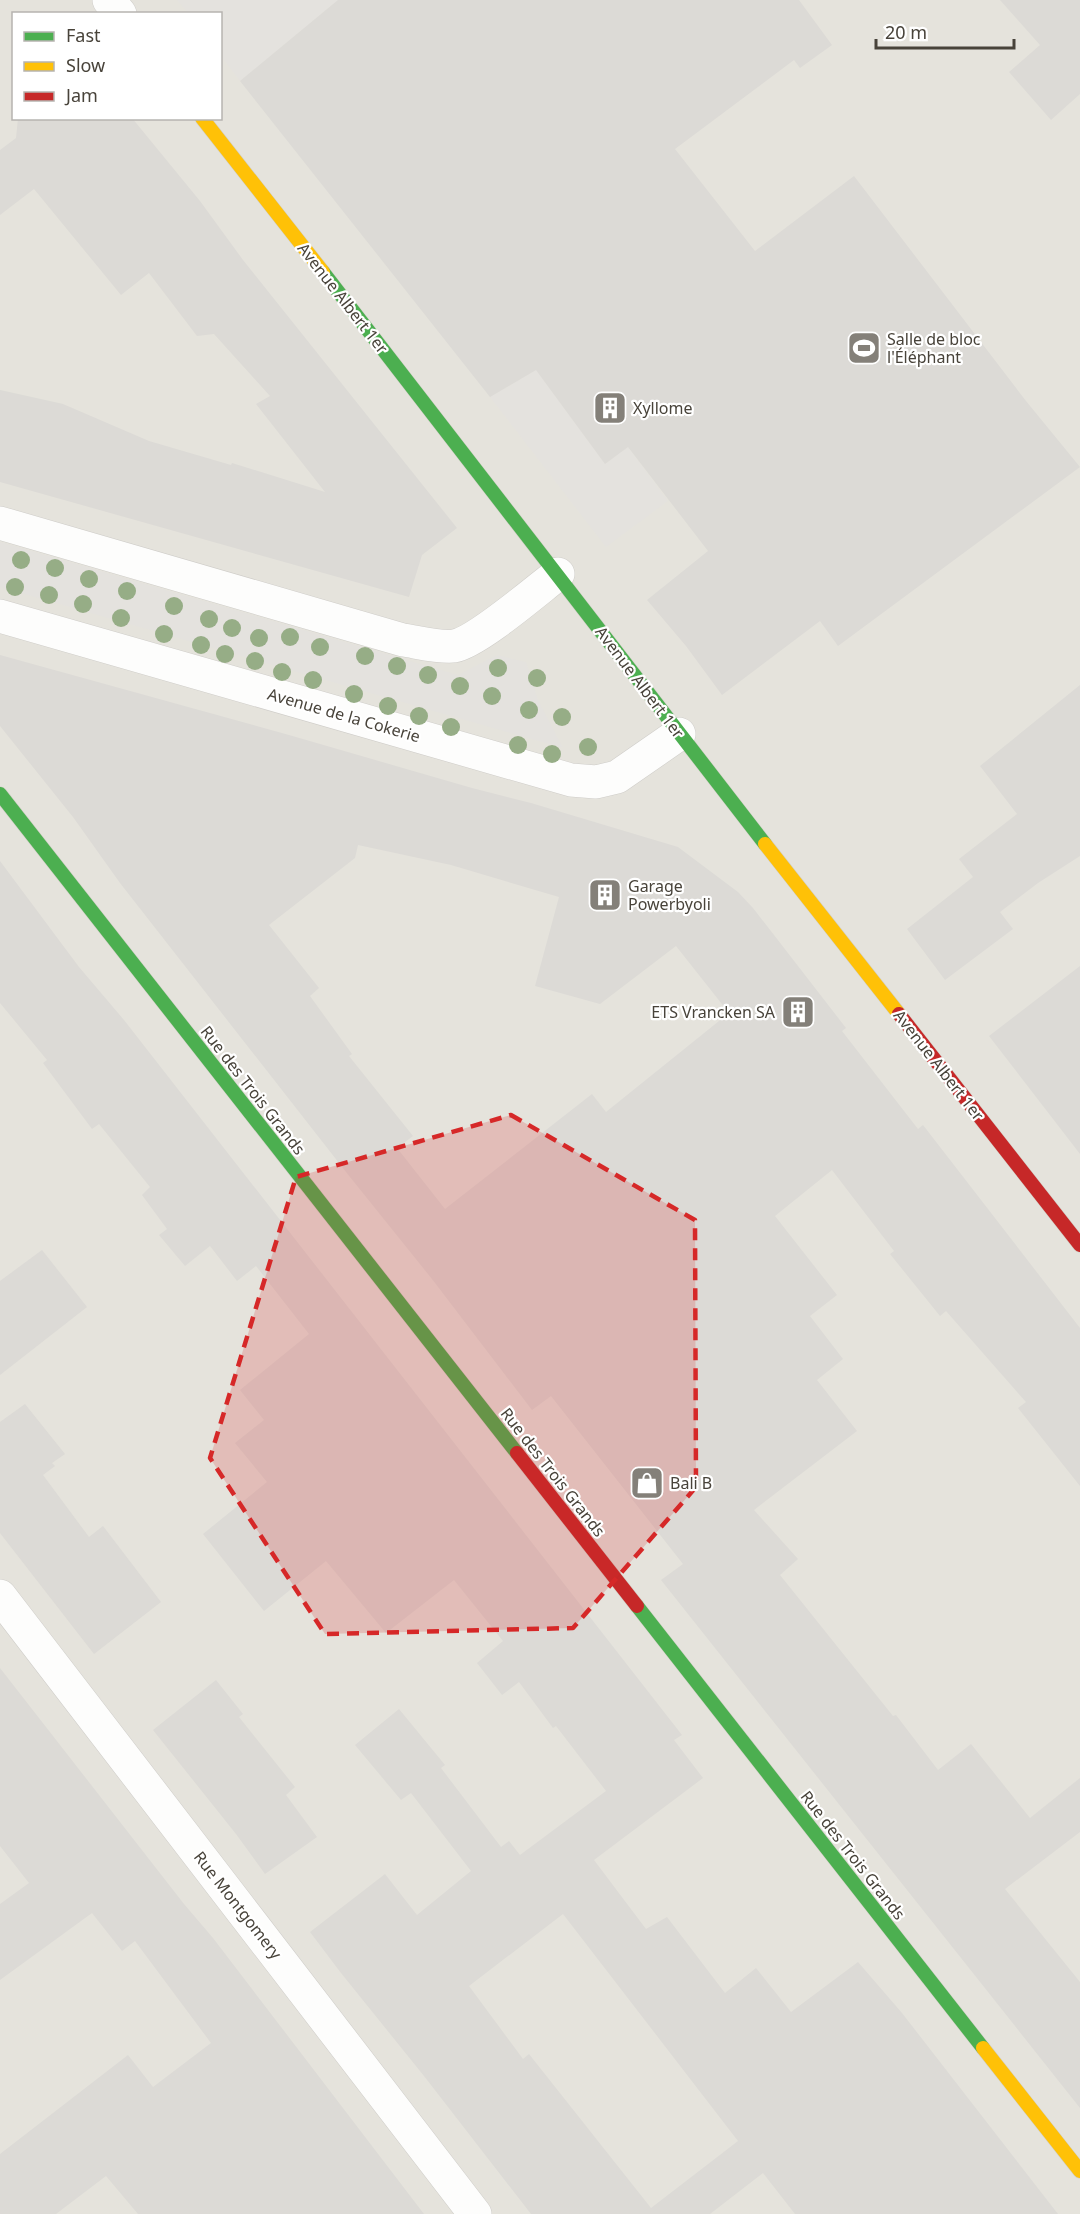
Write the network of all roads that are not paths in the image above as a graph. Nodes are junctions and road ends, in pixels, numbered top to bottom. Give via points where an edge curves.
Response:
1 (109, 0) edge
2 (118, 12) edge
3 (204, 120) edge
4 (0, 523) edge
5 (558, 574) junction
6 (0, 616) edge
7 (680, 734) junction
8 (0, 794) edge
9 (1080, 1245) edge
10 (0, 1596) edge
11 (1080, 2171) edge
12 (475, 2214) edge

1 - 2 street
3 - 5 street, Avenue Albert 1er
4 - 5 street via 403,640 454,646 472,639
5 - 7 street, Avenue Albert 1er
6 - 7 street, Avenue de la Cokerie via 571,780 596,782 617,777
7 - 9 street, Avenue Albert 1er
8 - 11 street, Rue des Trois Grands
10 - 12 street, Rue Montgomery

